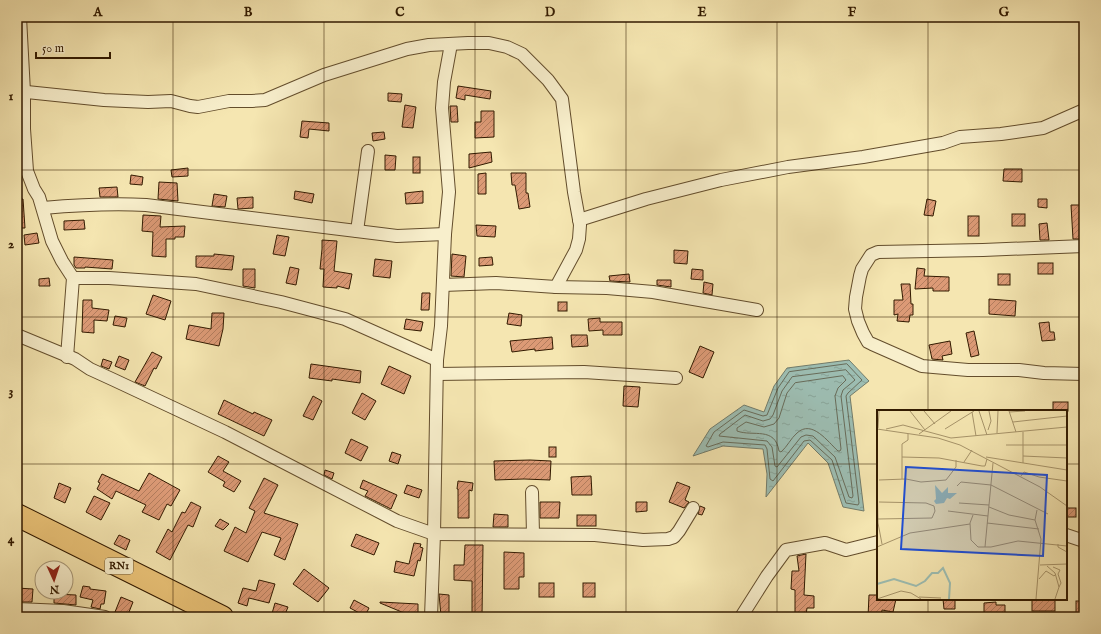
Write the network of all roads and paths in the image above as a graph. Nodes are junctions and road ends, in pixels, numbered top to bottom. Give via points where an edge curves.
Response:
1 (20, 17) edge
2 (452, 44) junction
3 (21, 91) edge
4 (1084, 110) edge
5 (368, 150) dead end
6 (43, 208) junction
7 (579, 220) junction
8 (357, 231) junction
9 (445, 234) junction
10 (1084, 246) edge
11 (73, 278) junction
12 (443, 285) junction
13 (556, 287) junction
14 (757, 310) dead end
15 (17, 335) edge
16 (67, 357) junction
17 (437, 360) junction
18 (437, 374) junction
19 (1084, 374) edge
20 (676, 378) dead end
21 (532, 492) dead end
22 (693, 508) dead end
23 (17, 515) edge
24 (434, 534) junction
25 (533, 534) junction
26 (1067, 535) edge
27 (1084, 541) edge
28 (877, 542) edge
29 (17, 608) edge
30 (209, 614) edge
31 (105, 617) edge
32 (431, 617) edge
33 (741, 617) edge

1 - 3 street
2 - 3 street via 406,49 324,75 265,100 190,106 171,101 104,100
2 - 7 street via 489,43 517,51 537,68 557,91 562,99
2 - 9 street via 444,82 442,108 449,192
3 - 6 street via 27,171
4 - 7 street via 1042,128 960,137 943,143 721,180 646,199
5 - 8 street
6 - 8 street via 118,203 146,205
6 - 11 street via 52,241
7 - 13 street via 576,250
8 - 9 street via 397,236
9 - 12 street
10 - 19 street via 878,252 871,256 860,276 855,309 862,333 868,342 922,366
11 - 16 street
11 - 17 street via 196,284 281,302 345,319
12 - 13 street via 496,282
12 - 17 street
13 - 14 street via 653,292
15 - 16 street
16 - 24 street via 225,432 397,521
17 - 18 street
18 - 20 street via 584,372
18 - 24 street
21 - 25 street
22 - 25 street via 679,531 668,539
23 - 30 highway, RN1
24 - 25 street
24 - 32 street
26 - 27 street
28 - 33 street via 846,550 825,543 786,550
29 - 31 street

